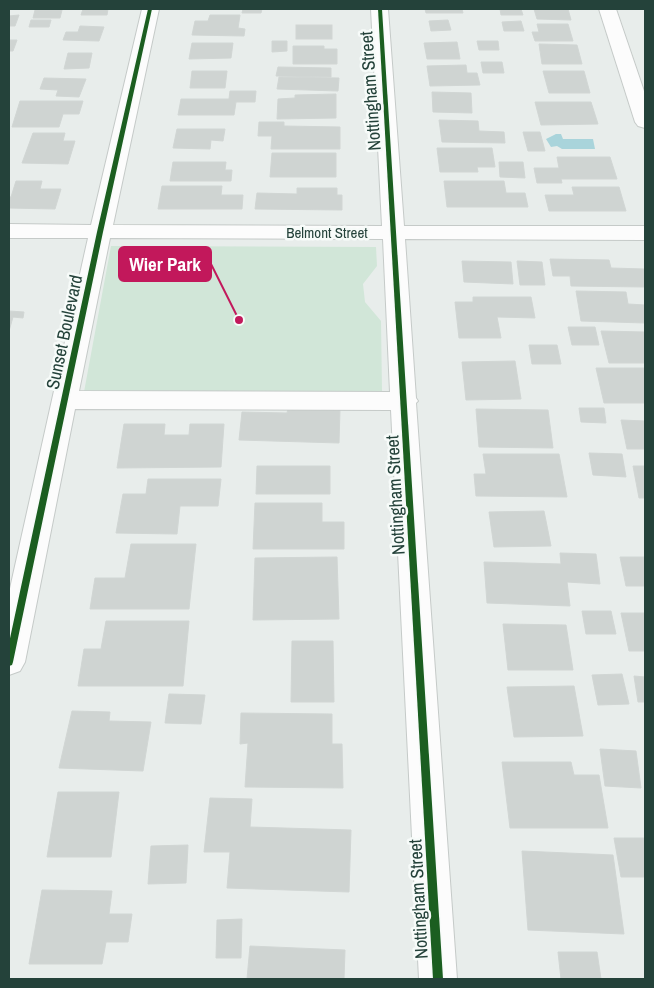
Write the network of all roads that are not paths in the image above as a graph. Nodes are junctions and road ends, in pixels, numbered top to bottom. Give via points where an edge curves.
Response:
1 (150, 9) edge
2 (380, 9) edge
3 (607, 9) edge
4 (645, 122) edge
5 (9, 232) edge
6 (100, 232) junction
7 (394, 232) junction
8 (645, 233) edge
9 (65, 400) junction
10 (405, 400) junction
11 (9, 662) edge
12 (438, 979) edge

1 - 6 street, Sunset Boulevard
2 - 7 street, Nottingham Street
3 - 4 street
5 - 6 street, Belmont Street
6 - 7 street, Belmont Street
6 - 9 street, Sunset Boulevard
7 - 8 street, Belmont Street
7 - 10 street, Nottingham Street
9 - 10 street
9 - 11 street, Sunset Boulevard
10 - 12 street, Nottingham Street

